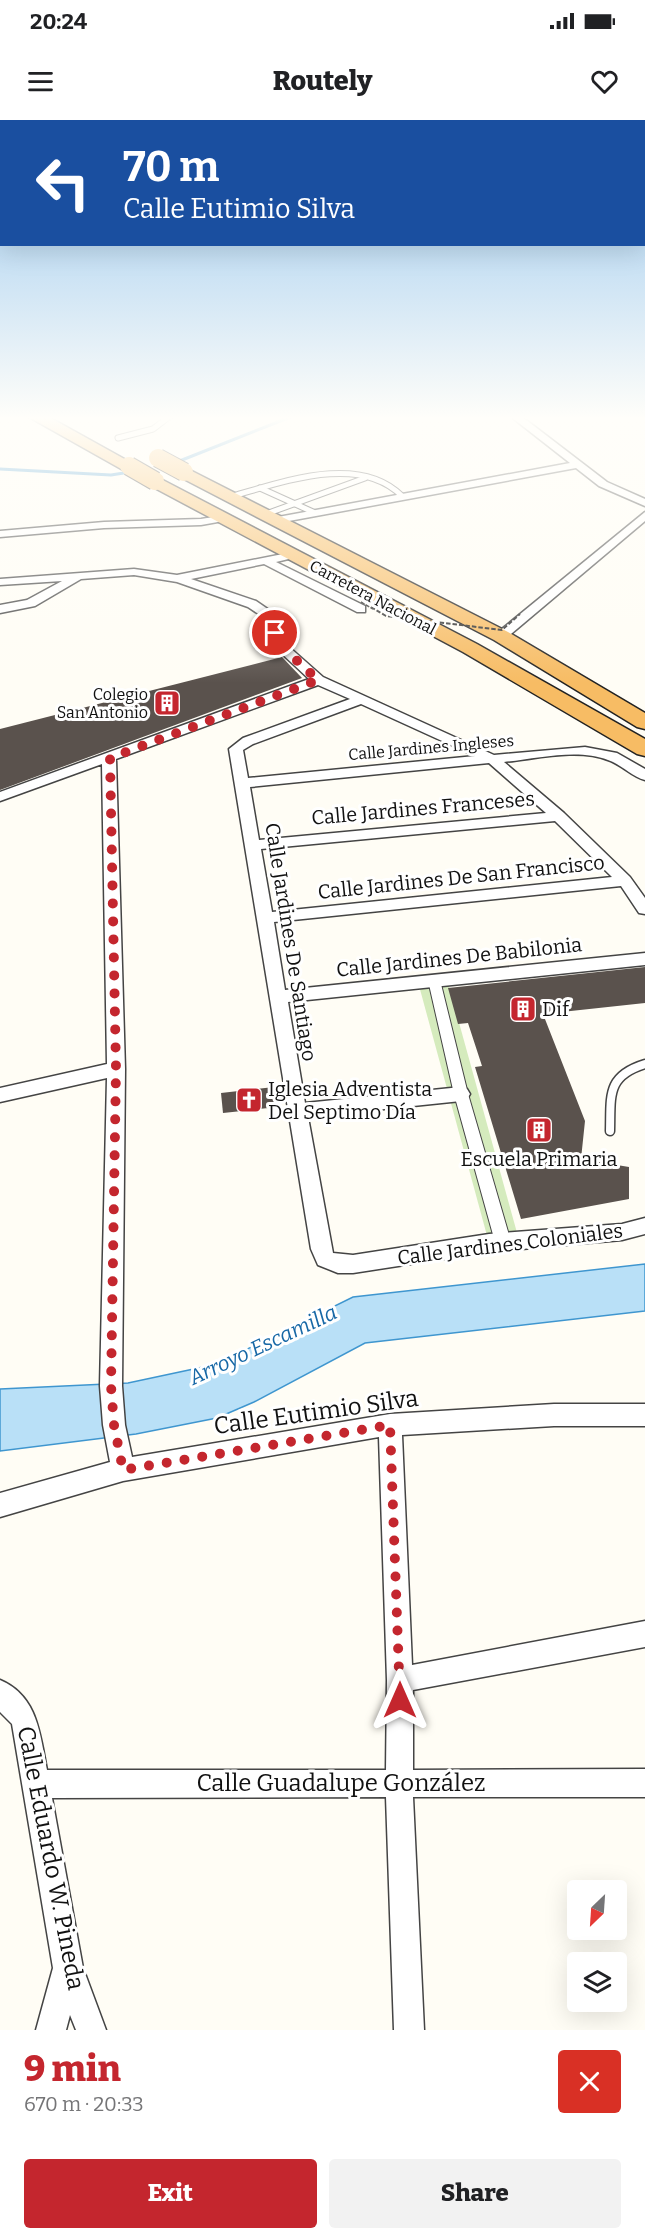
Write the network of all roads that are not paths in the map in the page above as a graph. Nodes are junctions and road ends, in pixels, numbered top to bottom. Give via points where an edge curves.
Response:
1 (197, 505) edge
2 (201, 505) edge
3 (249, 505) edge
4 (292, 505) edge
5 (297, 505) edge
6 (351, 505) edge
7 (205, 507) junction
8 (313, 512) junction
9 (645, 515) edge
10 (272, 517) junction
11 (225, 518) junction
12 (0, 534) edge
13 (293, 555) junction
14 (266, 561) junction
15 (80, 576) junction
16 (179, 579) junction
17 (0, 582) edge
18 (361, 606) road end
19 (0, 609) edge
20 (501, 636) junction
21 (318, 680) junction
22 (361, 700) junction
23 (645, 722) edge
24 (645, 749) edge
25 (110, 758) junction
26 (492, 759) junction
27 (645, 776) edge
28 (243, 783) junction
29 (0, 797) edge
30 (559, 816) junction
31 (254, 845) junction
32 (625, 881) junction
33 (645, 909) edge
34 (265, 918) junction
35 (645, 958) edge
36 (434, 980) junction
37 (277, 997) junction
38 (645, 1064) edge
39 (116, 1069) junction
40 (461, 1094) junction
41 (0, 1095) edge
42 (299, 1111) junction
43 (610, 1131) dead end
44 (645, 1226) edge
45 (503, 1242) junction
46 (338, 1264) joint
47 (645, 1415) edge
48 (390, 1425) junction
49 (123, 1470) junction
50 (0, 1505) edge
51 (645, 1634) edge
52 (400, 1680) junction
53 (0, 1693) edge
54 (399, 1783) junction
55 (645, 1783) edge
56 (36, 1785) junction
57 (68, 1968) junction
58 (51, 2030) edge
59 (91, 2030) edge
60 (409, 2030) edge

1 - 7 highway
2 - 7 highway, Carretera Nacional, bridge
3 - 10 highway, Carretera Nacional
4 - 10 lane
5 - 8 lane
6 - 8 street
7 - 11 highway, Carretera Nacional
8 - 10 street
9 - 20 street
10 - 20 highway, Carretera Nacional
11 - 12 street
11 - 13 highway, Carretera Nacional
13 - 14 street
13 - 24 highway, Carretera Nacional via 470,648
14 - 16 street
14 - 18 street
15 - 16 street via 134,572
15 - 17 street
15 - 19 street via 31,603
16 - 21 street via 252,604 268,615 283,648
20 - 23 highway, Carretera Nacional
21 - 22 street
21 - 25 street
22 - 26 street
22 - 28 street, Calle Jardines De Santiago via 241,744 236,753
25 - 29 street
25 - 39 street
26 - 27 street, Calle Jardines Ingleses via 574,751 603,753 622,758
26 - 28 street, Calle Jardines Ingleses
26 - 30 street
28 - 31 street, Calle Jardines De Santiago
30 - 31 street, Calle Jardines Franceses
30 - 32 street
31 - 34 street, Calle Jardines De Santiago
32 - 33 street
32 - 34 street, Calle Jardines De San Francisco
34 - 37 street, Calle Jardines De Santiago
35 - 36 street, Calle Jardines De Babilonia
36 - 37 street, Calle Jardines De Babilonia
36 - 40 street
37 - 42 street, Calle Jardines De Santiago
38 - 43 lane via 627,1068 613,1084
39 - 41 street
39 - 49 street via 111,1386
40 - 42 street
40 - 45 street
42 - 46 street, Calle Jardines De Santiago via 321,1249 325,1259
44 - 45 street, Calle Jardines Coloniales via 622,1232
45 - 46 street, Calle Jardines Coloniales
47 - 48 street, Calle Eutimio Silva via 554,1415
48 - 49 street, Calle Eutimio Silva
48 - 52 street
49 - 50 street, Calle Eutimio Silva
51 - 52 street
52 - 54 street
53 - 56 street, Calle Eduardo W. Pineda via 24,1718
54 - 55 street, Calle Guadalupe González
54 - 56 street, Calle Guadalupe González
54 - 60 street
56 - 57 street, Calle Eduardo W. Pineda
57 - 58 street
57 - 59 street, Calle Eduardo W. Pineda

